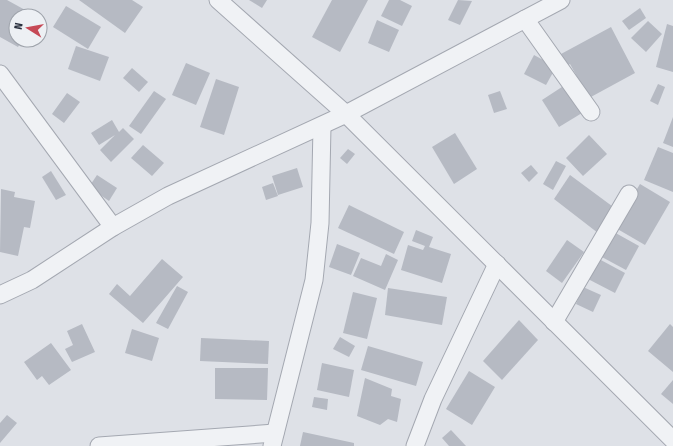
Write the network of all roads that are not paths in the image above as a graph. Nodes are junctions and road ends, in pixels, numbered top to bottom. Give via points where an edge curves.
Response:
1 (218, 0) edge
2 (558, 1) edge
3 (525, 19) junction
4 (0, 74) edge
5 (591, 112) dead end
6 (346, 114) junction
7 (322, 126) junction
8 (629, 194) dead end
9 (113, 227) junction
10 (497, 264) junction
11 (0, 295) edge
12 (554, 322) junction
13 (273, 440) edge
14 (673, 440) edge
15 (99, 446) edge
16 (415, 446) edge

1 - 6 street
2 - 3 street
3 - 5 street
3 - 6 street
4 - 9 street
6 - 7 street
6 - 10 street
7 - 9 street via 168,196
7 - 13 street via 320,223 314,280
8 - 12 street
9 - 11 street via 32,280
10 - 12 street
10 - 16 street via 433,399
12 - 14 street
13 - 15 street

